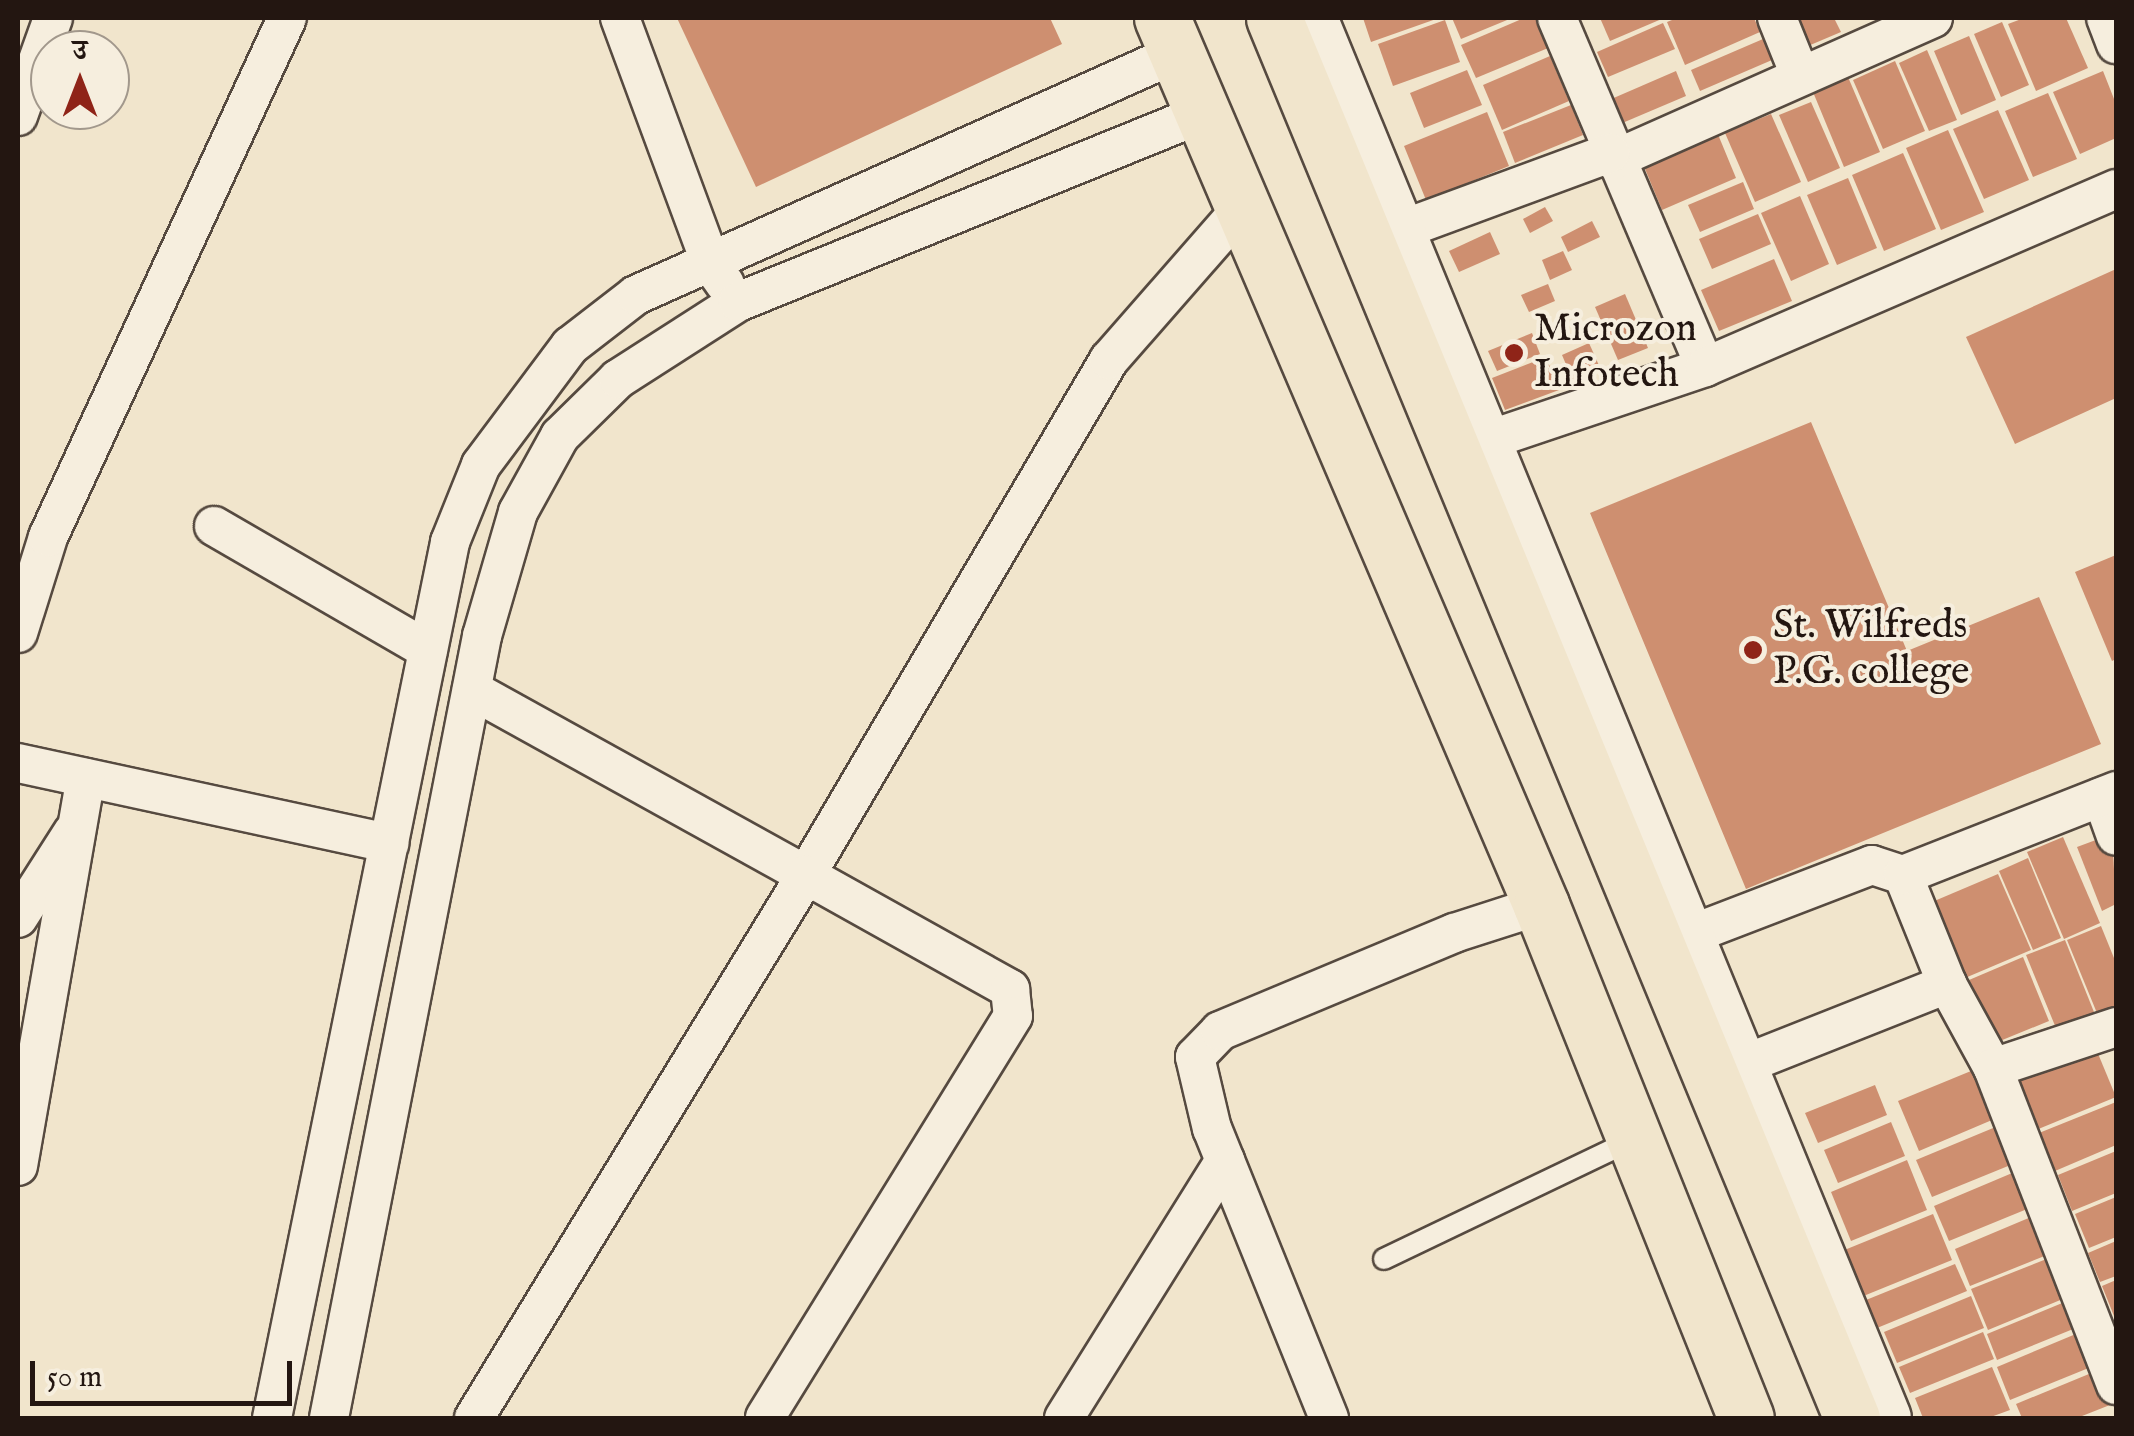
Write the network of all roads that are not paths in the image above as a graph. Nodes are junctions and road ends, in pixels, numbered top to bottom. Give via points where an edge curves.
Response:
1 (53, 18) edge
2 (286, 18) edge
3 (620, 18) edge
4 (1274, 18) edge
5 (1311, 18) edge
6 (1557, 18) edge
7 (1777, 18) edge
8 (1933, 18) edge
9 (2106, 18) edge
10 (1170, 35) edge
11 (2116, 44) edge
12 (1800, 76) junction
13 (1201, 114) junction
14 (18, 116) edge
15 (1612, 156) junction
16 (2116, 189) edge
17 (1243, 207) junction
18 (1398, 231) junction
19 (711, 264) junction
20 (738, 302) junction
21 (1704, 367) junction
22 (1469, 448) junction
23 (214, 526) dead end
24 (18, 633) edge
25 (428, 650) junction
26 (472, 690) junction
27 (18, 763) edge
28 (86, 778) junction
29 (2109, 794) edge
30 (78, 826) junction
31 (2116, 836) edge
32 (389, 842) junction
33 (806, 875) junction
34 (1903, 875) junction
35 (1541, 906) junction
36 (18, 918) edge
37 (1687, 936) junction
38 (1947, 984) junction
39 (2116, 1027) edge
40 (1740, 1066) junction
41 (1992, 1068) junction
42 (1634, 1139) junction
43 (1225, 1160) junction
44 (18, 1166) edge
45 (1384, 1259) dead end
46 (2116, 1384) edge
47 (272, 1418) edge
48 (330, 1418) edge
49 (474, 1418) edge
50 (765, 1418) edge
51 (1064, 1418) edge
52 (1329, 1418) edge
53 (1746, 1418) edge
54 (1852, 1418) edge
55 (1885, 1418) edge

1 - 14 street
2 - 24 street via 48,537
3 - 19 street
4 - 22 highway
5 - 18 street
6 - 15 street
7 - 12 street
8 - 12 street
9 - 11 street
10 - 13 highway
10 - 19 street
12 - 15 street
13 - 17 highway
13 - 20 street
15 - 18 street
15 - 21 street
16 - 21 street
17 - 33 street via 1109,360
17 - 35 highway
18 - 22 street
19 - 20 street
19 - 25 street via 636,295 570,346 521,409 481,465 450,542
20 - 26 street via 618,379 560,436 518,512
21 - 22 street
22 - 37 street
22 - 54 highway
23 - 25 street
25 - 32 street
26 - 33 street
26 - 48 street
27 - 28 street
28 - 30 street
28 - 32 street
29 - 31 street
29 - 34 street
30 - 36 street
30 - 44 street
32 - 47 street
33 - 49 street
33 - 50 street via 1010,988 1013,1016
34 - 37 street via 1872,865
34 - 38 street
35 - 42 highway
35 - 43 street via 1454,933 1220,1031 1195,1057
37 - 40 street
38 - 40 street
38 - 41 street
39 - 41 street
40 - 55 street
41 - 46 street
42 - 45 lane
42 - 53 highway
43 - 51 street
43 - 52 street

